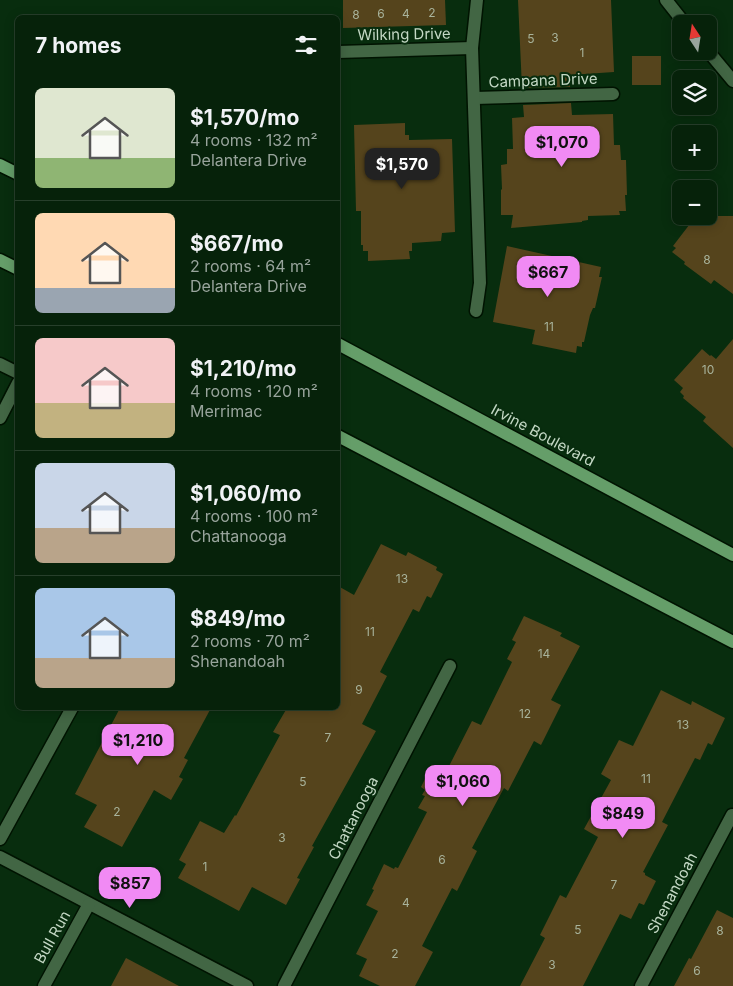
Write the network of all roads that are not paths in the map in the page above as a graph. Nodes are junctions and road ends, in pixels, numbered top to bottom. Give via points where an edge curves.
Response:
1 (478, 0) edge
2 (666, 0) edge
3 (678, 15) edge
4 (472, 48) junction
5 (340, 52) edge
6 (717, 60) edge
7 (731, 74) edge
8 (613, 94) dead end
9 (475, 98) junction
10 (0, 165) edge
11 (15, 172) edge
12 (0, 260) edge
13 (15, 268) edge
14 (476, 312) dead end
15 (340, 345) edge
16 (0, 364) edge
17 (15, 372) edge
18 (15, 389) edge
19 (0, 418) edge
20 (340, 437) edge
21 (733, 554) edge
22 (733, 642) edge
23 (450, 666) dead end
24 (71, 710) edge
25 (732, 814) edge
26 (0, 839) edge
27 (0, 857) edge
28 (89, 904) junction
29 (44, 986) edge
30 (247, 986) edge
31 (284, 986) edge
32 (641, 986) edge

1 - 4 street
2 - 3 street
4 - 5 street, Wilking Drive
4 - 9 street
6 - 7 street
8 - 9 street, Campana Drive
9 - 14 street via 480,283
10 - 11 main road
12 - 13 main road
15 - 21 main road, Irvine Boulevard
16 - 17 street
18 - 19 street
20 - 22 main road
23 - 31 street, Chattanooga
24 - 26 street
25 - 32 street, Shenandoah
27 - 28 street
28 - 29 street, Bull Run
28 - 30 street

